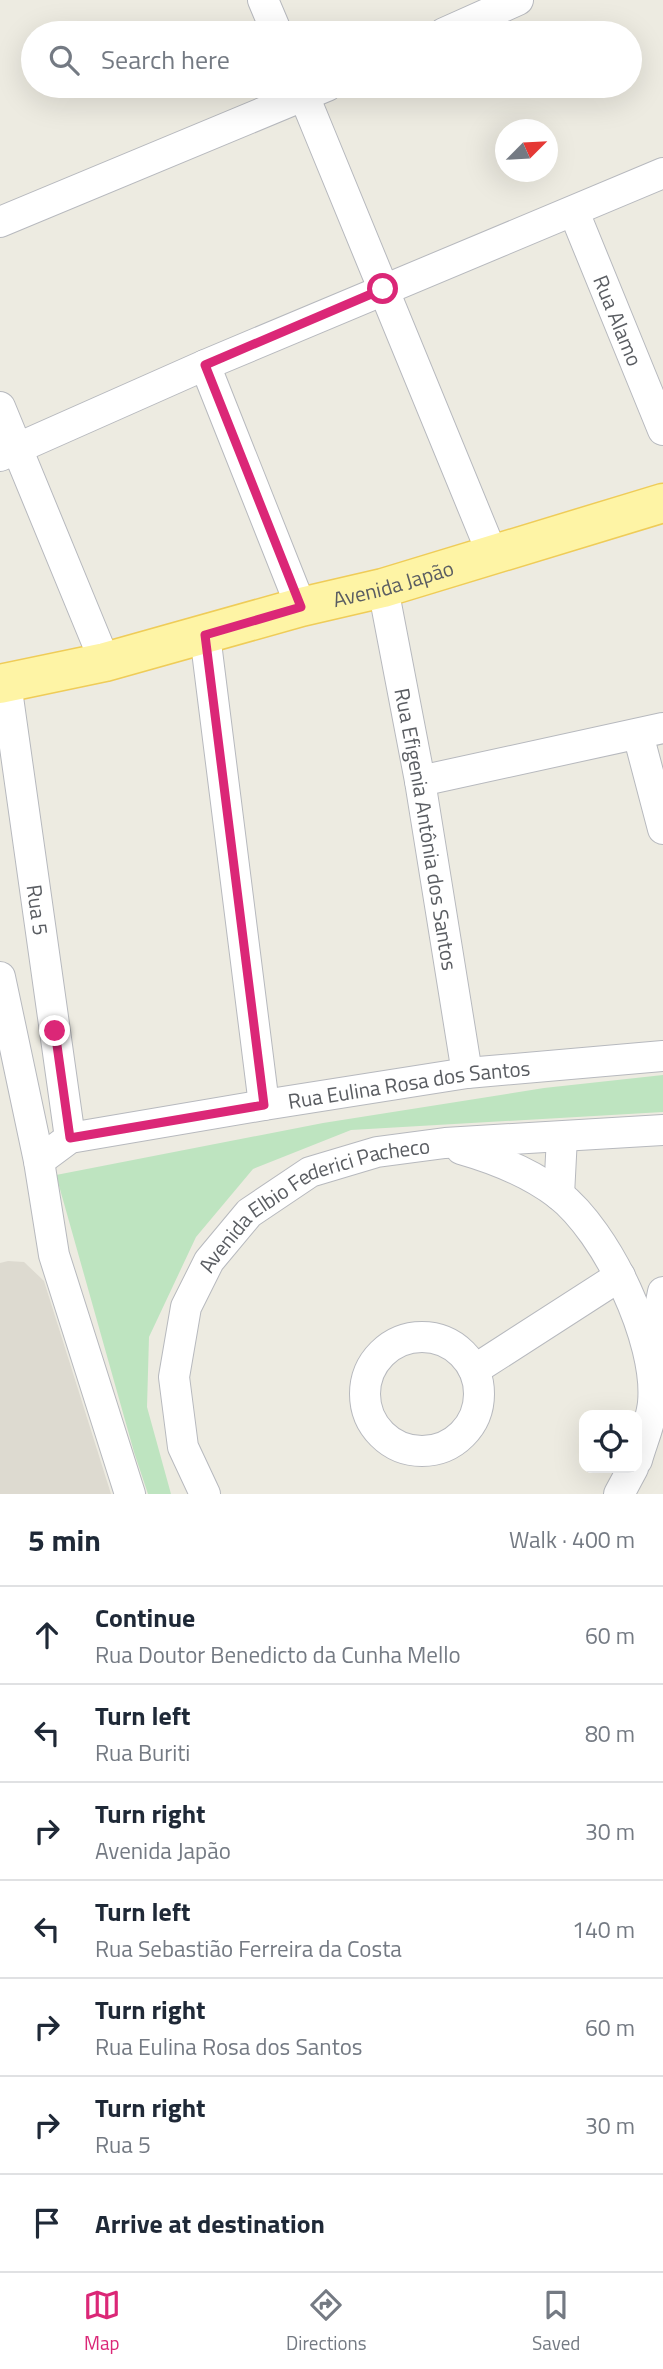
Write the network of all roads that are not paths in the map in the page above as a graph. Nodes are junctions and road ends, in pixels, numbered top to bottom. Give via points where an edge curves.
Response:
1 (263, 0) edge
2 (518, 0) edge
3 (272, 21) edge
4 (471, 21) edge
5 (289, 98) edge
6 (313, 98) edge
7 (663, 173) edge
8 (574, 212) junction
9 (0, 222) edge
10 (383, 289) junction
11 (205, 365) junction
12 (0, 407) edge
13 (663, 430) edge
14 (9, 452) edge
15 (663, 503) edge
16 (493, 556) junction
17 (383, 588) junction
18 (301, 607) junction
19 (205, 635) junction
20 (105, 662) junction
21 (3, 683) edge
22 (651, 731) edge
23 (420, 781) junction
24 (663, 829) edge
25 (0, 977) edge
26 (663, 1056) edge
27 (467, 1073) junction
28 (264, 1105) junction
29 (663, 1130) edge
30 (562, 1137) junction
31 (70, 1138) junction
32 (444, 1143) junction
33 (39, 1161) junction
34 (559, 1195) junction
35 (620, 1276) junction
36 (663, 1292) edge
37 (650, 1361) junction
38 (474, 1370) dead end
39 (658, 1416) edge
40 (642, 1450) edge
41 (630, 1473) edge
42 (130, 1494) edge
43 (205, 1494) edge
44 (619, 1494) edge

1 - 3 street
2 - 4 street
5 - 9 street
6 - 10 street
7 - 8 street
8 - 10 street
8 - 13 street, Rua Alamo
10 - 11 street
10 - 16 street
11 - 14 street
11 - 18 street
12 - 14 street
14 - 20 street
15 - 16 main road, Avenida Japão
16 - 17 main road, Avenida Japão
17 - 18 main road, Avenida Japão
17 - 23 street, Rua Efigenia Antônia dos Santos
18 - 19 main road, Avenida Japão
19 - 20 main road, Avenida Japão
19 - 28 street
20 - 21 main road, Avenida Japão
21 - 31 street, Rua 5
22 - 23 street
22 - 24 street
23 - 27 street, Rua Efigenia Antônia dos Santos
25 - 33 street
26 - 27 street, Rua Eulina Rosa dos Santos
27 - 28 street, Rua Eulina Rosa dos Santos
28 - 31 street, Rua Eulina Rosa dos Santos
29 - 30 street, Avenida Elbio Federici Pacheco
30 - 32 street, Avenida Elbio Federici Pacheco
30 - 34 street
31 - 33 street, Rua Eulina Rosa dos Santos
32 - 34 street via 523,1172
32 - 43 street, Avenida Elbio Federici Pacheco via 377,1152 310,1172 249,1213 209,1261 186,1307 174,1377 183,1447
33 - 42 street via 54,1255
34 - 35 street via 591,1228
35 - 37 street
35 - 38 street
36 - 37 street
37 - 39 street
39 - 40 street
41 - 44 street

